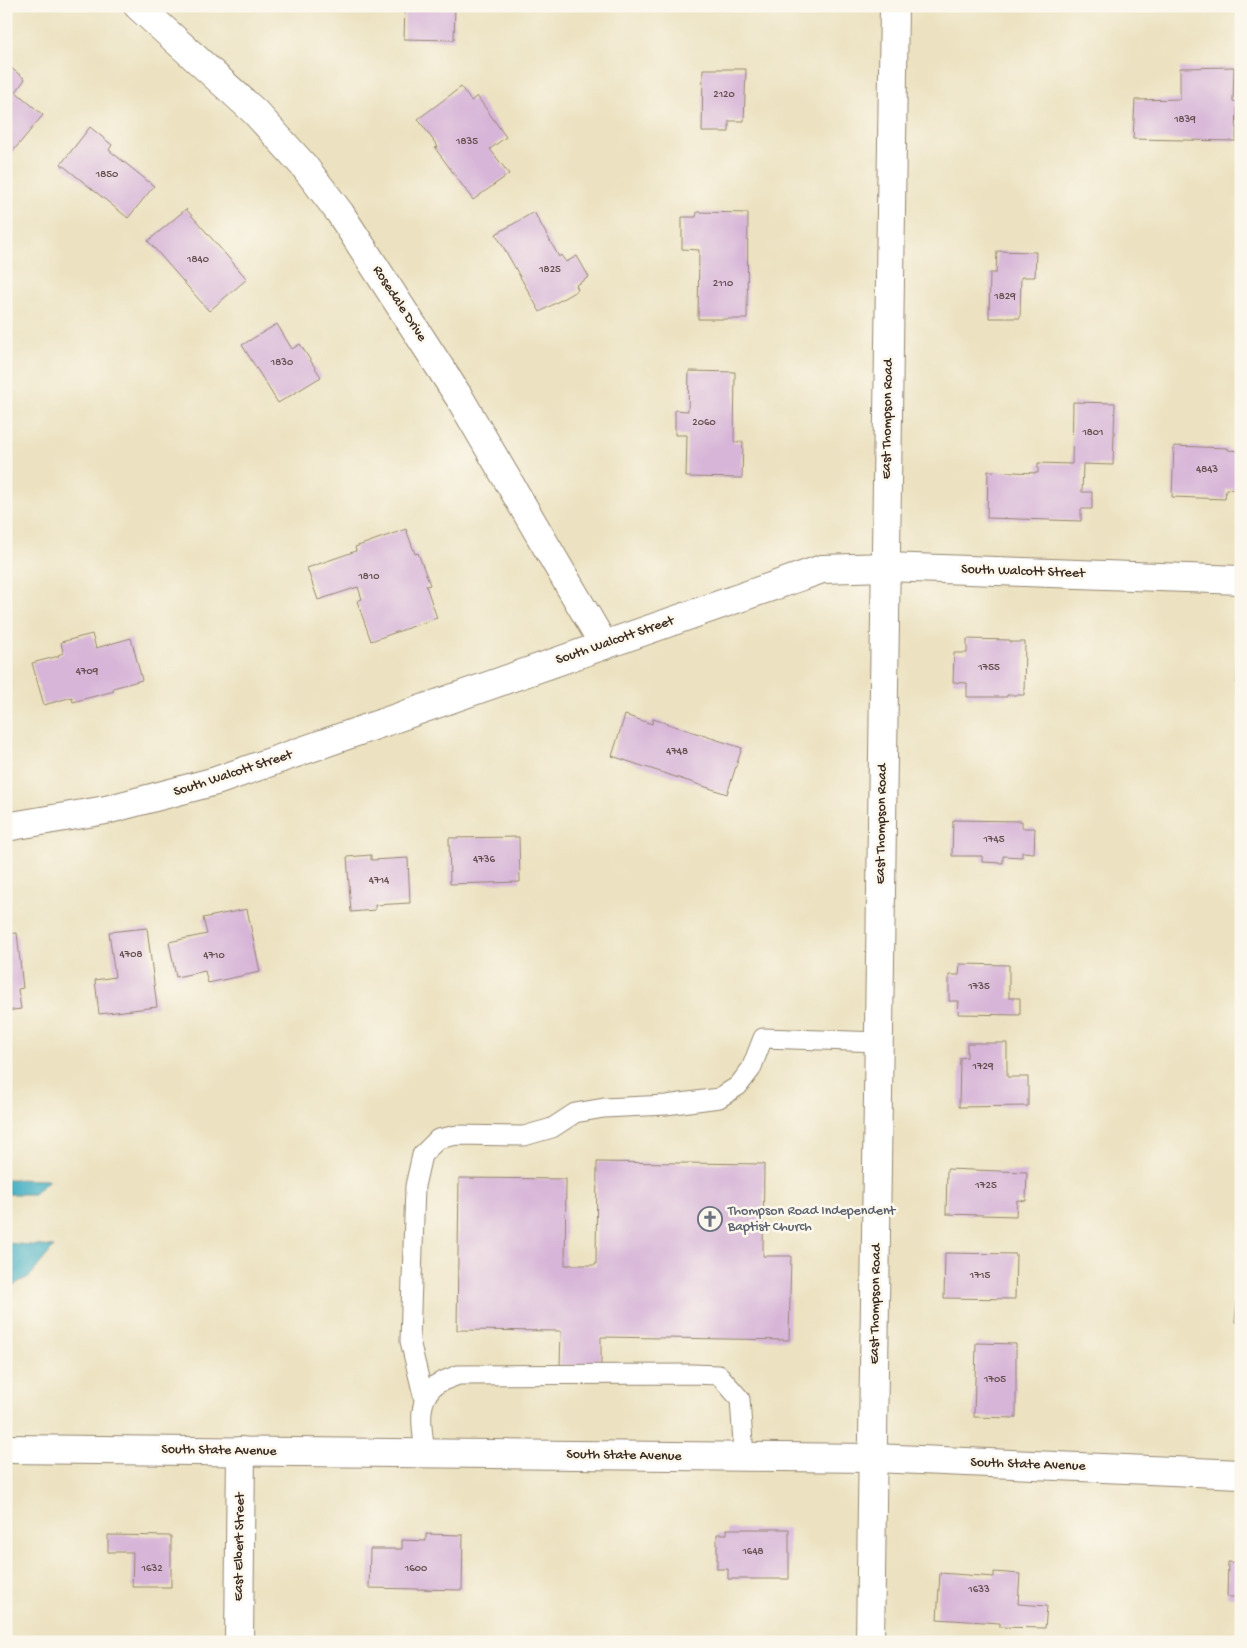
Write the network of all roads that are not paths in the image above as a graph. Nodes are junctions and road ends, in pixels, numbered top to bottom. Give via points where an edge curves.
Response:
1 (894, 6) edge
2 (154, 11) edge
3 (886, 567) junction
4 (1241, 580) edge
5 (604, 645) junction
6 (6, 827) edge
7 (880, 1042) junction
8 (424, 1399) junction
9 (6, 1449) edge
10 (241, 1451) junction
11 (424, 1453) junction
12 (744, 1457) junction
13 (874, 1458) junction
14 (1241, 1474) edge
15 (239, 1642) edge
16 (870, 1642) edge

1 - 3 street, East Thompson Road
2 - 5 street, Rosedale Drive via 255,112 304,166 340,213 459,397
3 - 4 street, South Walcott Street
3 - 5 street, South Walcott Street via 822,569
3 - 7 street, East Thompson Road
5 - 6 street, South Walcott Street via 216,782 106,810
7 - 8 lane via 763,1038 751,1069 738,1086 719,1098 575,1113 552,1128 524,1136 457,1135 438,1139 422,1156 416,1186 410,1341
7 - 13 street, East Thompson Road
8 - 11 lane via 421,1417
8 - 12 lane via 434,1386 458,1375 719,1374 740,1399
9 - 10 street, South State Avenue
10 - 11 street, South State Avenue
10 - 15 street, East Elbert Street
11 - 12 street, South State Avenue
12 - 13 street, South State Avenue
13 - 14 street, South State Avenue
13 - 16 street, East Thompson Road

